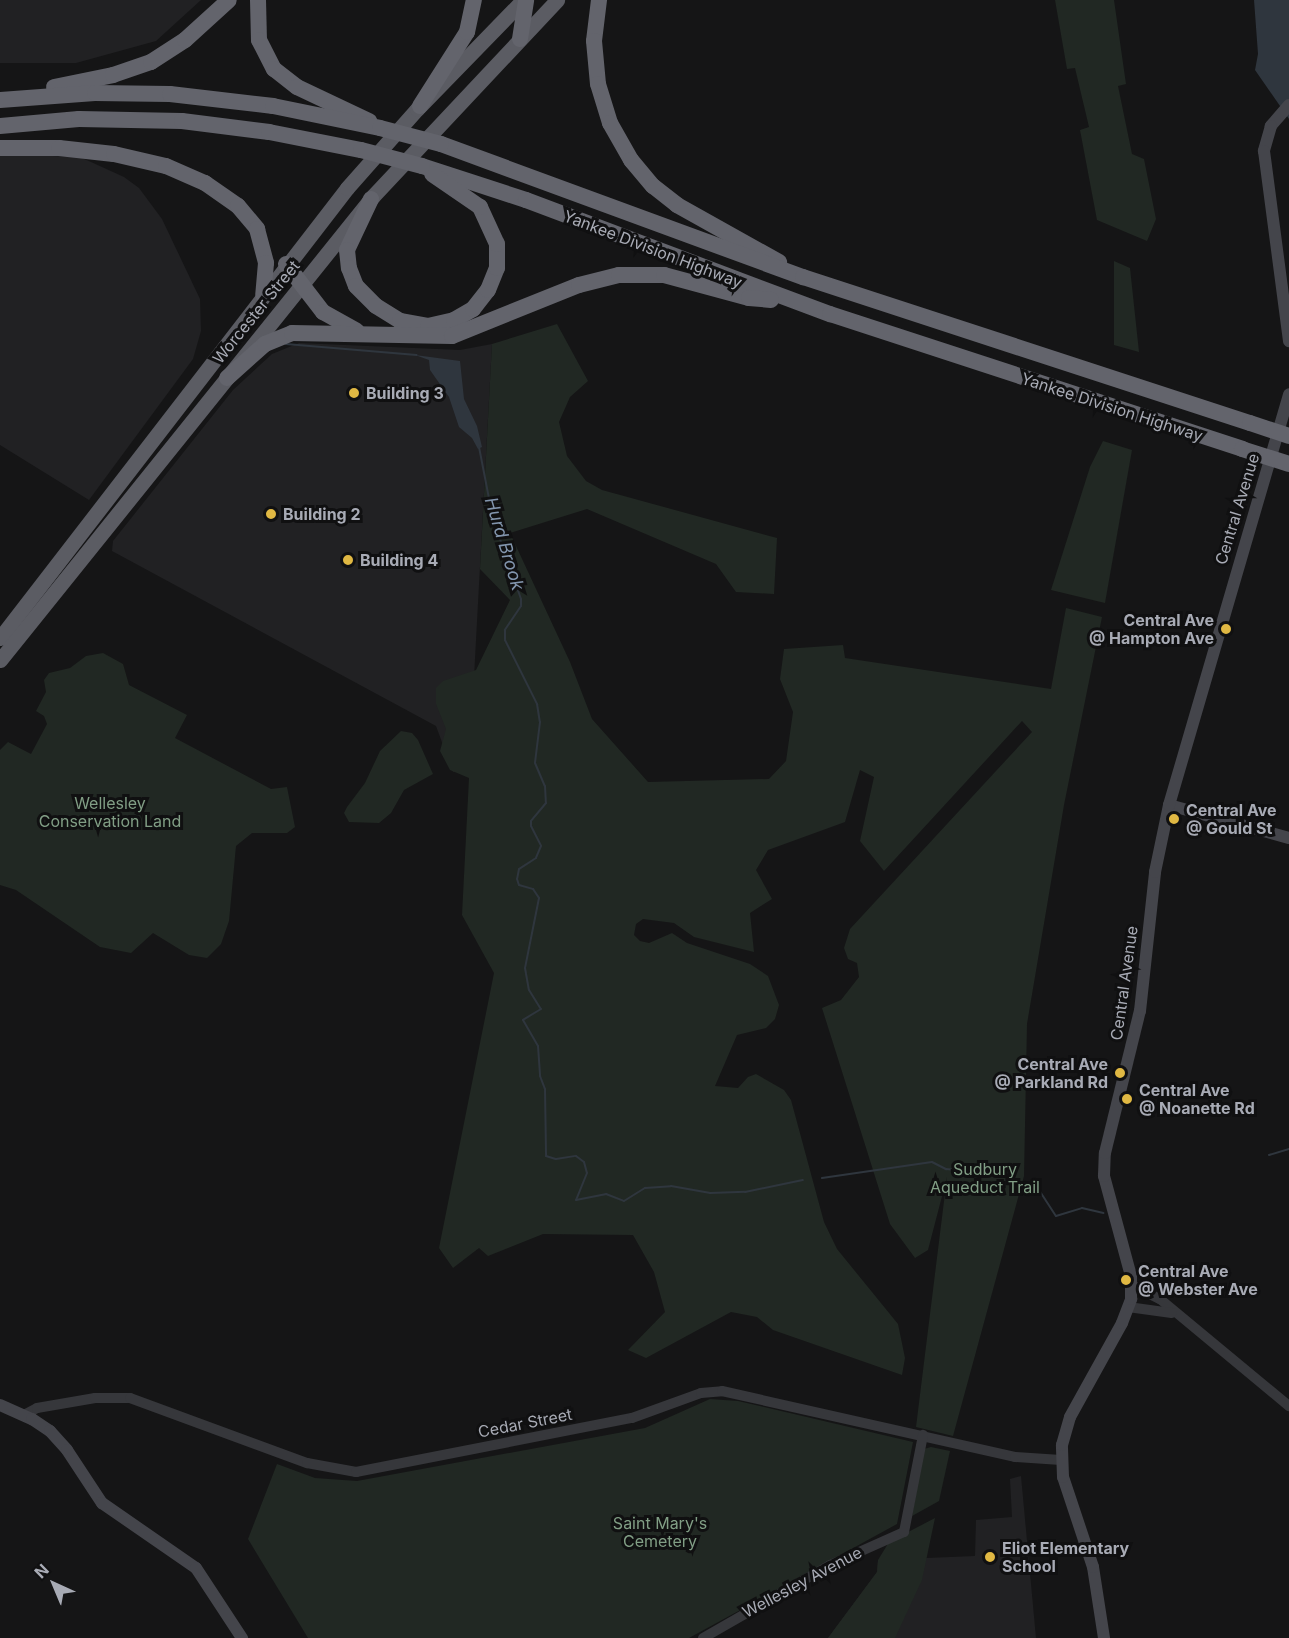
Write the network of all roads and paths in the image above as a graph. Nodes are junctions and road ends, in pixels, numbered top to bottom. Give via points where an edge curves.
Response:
1 (229, 0) edge
2 (258, 0) edge
3 (474, 0) edge
4 (525, 0) edge
5 (557, 0) edge
6 (599, 0) edge
7 (520, 39) junction
8 (20, 98) junction
9 (0, 100) edge
10 (420, 106) junction
11 (1285, 109) edge
12 (0, 126) edge
13 (380, 128) junction
14 (0, 148) edge
15 (422, 166) junction
16 (371, 199) junction
17 (286, 264) junction
18 (803, 277) junction
19 (301, 285) junction
20 (263, 295) junction
21 (796, 303) junction
22 (360, 332) junction
23 (1289, 341) edge
24 (227, 378) junction
25 (1289, 394) edge
26 (1289, 436) edge
27 (1289, 464) edge
28 (0, 638) edge
29 (0, 660) edge
30 (1169, 805) junction
31 (1289, 838) edge
32 (1132, 1285) junction
33 (1128, 1307) junction
34 (1176, 1314) junction
35 (0, 1405) edge
36 (1289, 1406) edge
37 (24, 1414) junction
38 (923, 1435) junction
39 (1061, 1460) junction
40 (242, 1638) edge
41 (703, 1638) edge
42 (1104, 1638) edge

1 - 8 highway via 185,40 151,62 120,74
2 - 13 highway via 259,40 274,69 297,87 349,109
3 - 10 highway via 467,32
4 - 7 highway via 527,12
4 - 10 highway, Worcester Street
5 - 7 highway, Worcester Street
6 - 18 highway via 594,41 598,84 610,123 631,160 653,186 677,205
7 - 16 highway, Worcester Street
8 - 9 highway, Yankee Division Highway
8 - 13 highway, Yankee Division Highway via 110,92 199,96 281,107
10 - 17 highway, Worcester Street
11 - 23 main road via 1268,132 1264,151
12 - 15 highway, Yankee Division Highway, bridge via 79,119 166,120 255,129
13 - 18 highway, Yankee Division Highway, bridge via 441,144
14 - 20 highway via 69,148 125,156 166,166 211,187 238,206 259,234 266,263
15 - 16 highway via 475,202 495,232 498,250 494,279 481,300 464,315 438,325 412,324 381,310 359,289 350,272 347,250
15 - 21 highway, Yankee Division Highway via 519,198
16 - 19 highway, Worcester Street
17 - 19 highway
17 - 20 highway, Worcester Street
18 - 26 highway, Yankee Division Highway, bridge
19 - 22 highway via 326,314
19 - 24 highway, Worcester Street
20 - 28 highway, Worcester Street
21 - 22 highway via 749,298 664,274 626,274 585,282 459,335 422,338
21 - 27 highway, Yankee Division Highway, bridge
22 - 24 highway via 282,336 265,344
24 - 29 highway, Worcester Street
25 - 30 main road, Central Avenue
30 - 31 main road
30 - 32 main road, Central Avenue via 1155,872 1140,1011 1104,1159 1107,1189
32 - 33 main road, Central Avenue
32 - 34 street via 1156,1296
33 - 34 street
33 - 39 main road, Central Avenue via 1070,1417
34 - 36 street
35 - 37 main road
37 - 38 street, Cedar Street via 90,1399 130,1398 307,1463 350,1471 629,1419 717,1391
37 - 40 main road via 59,1440 102,1503 196,1568
38 - 39 street, Cedar Street via 1022,1458
38 - 41 street, Wellesley Avenue via 904,1532 843,1559
39 - 42 main road, Central Avenue via 1065,1485 1093,1567

